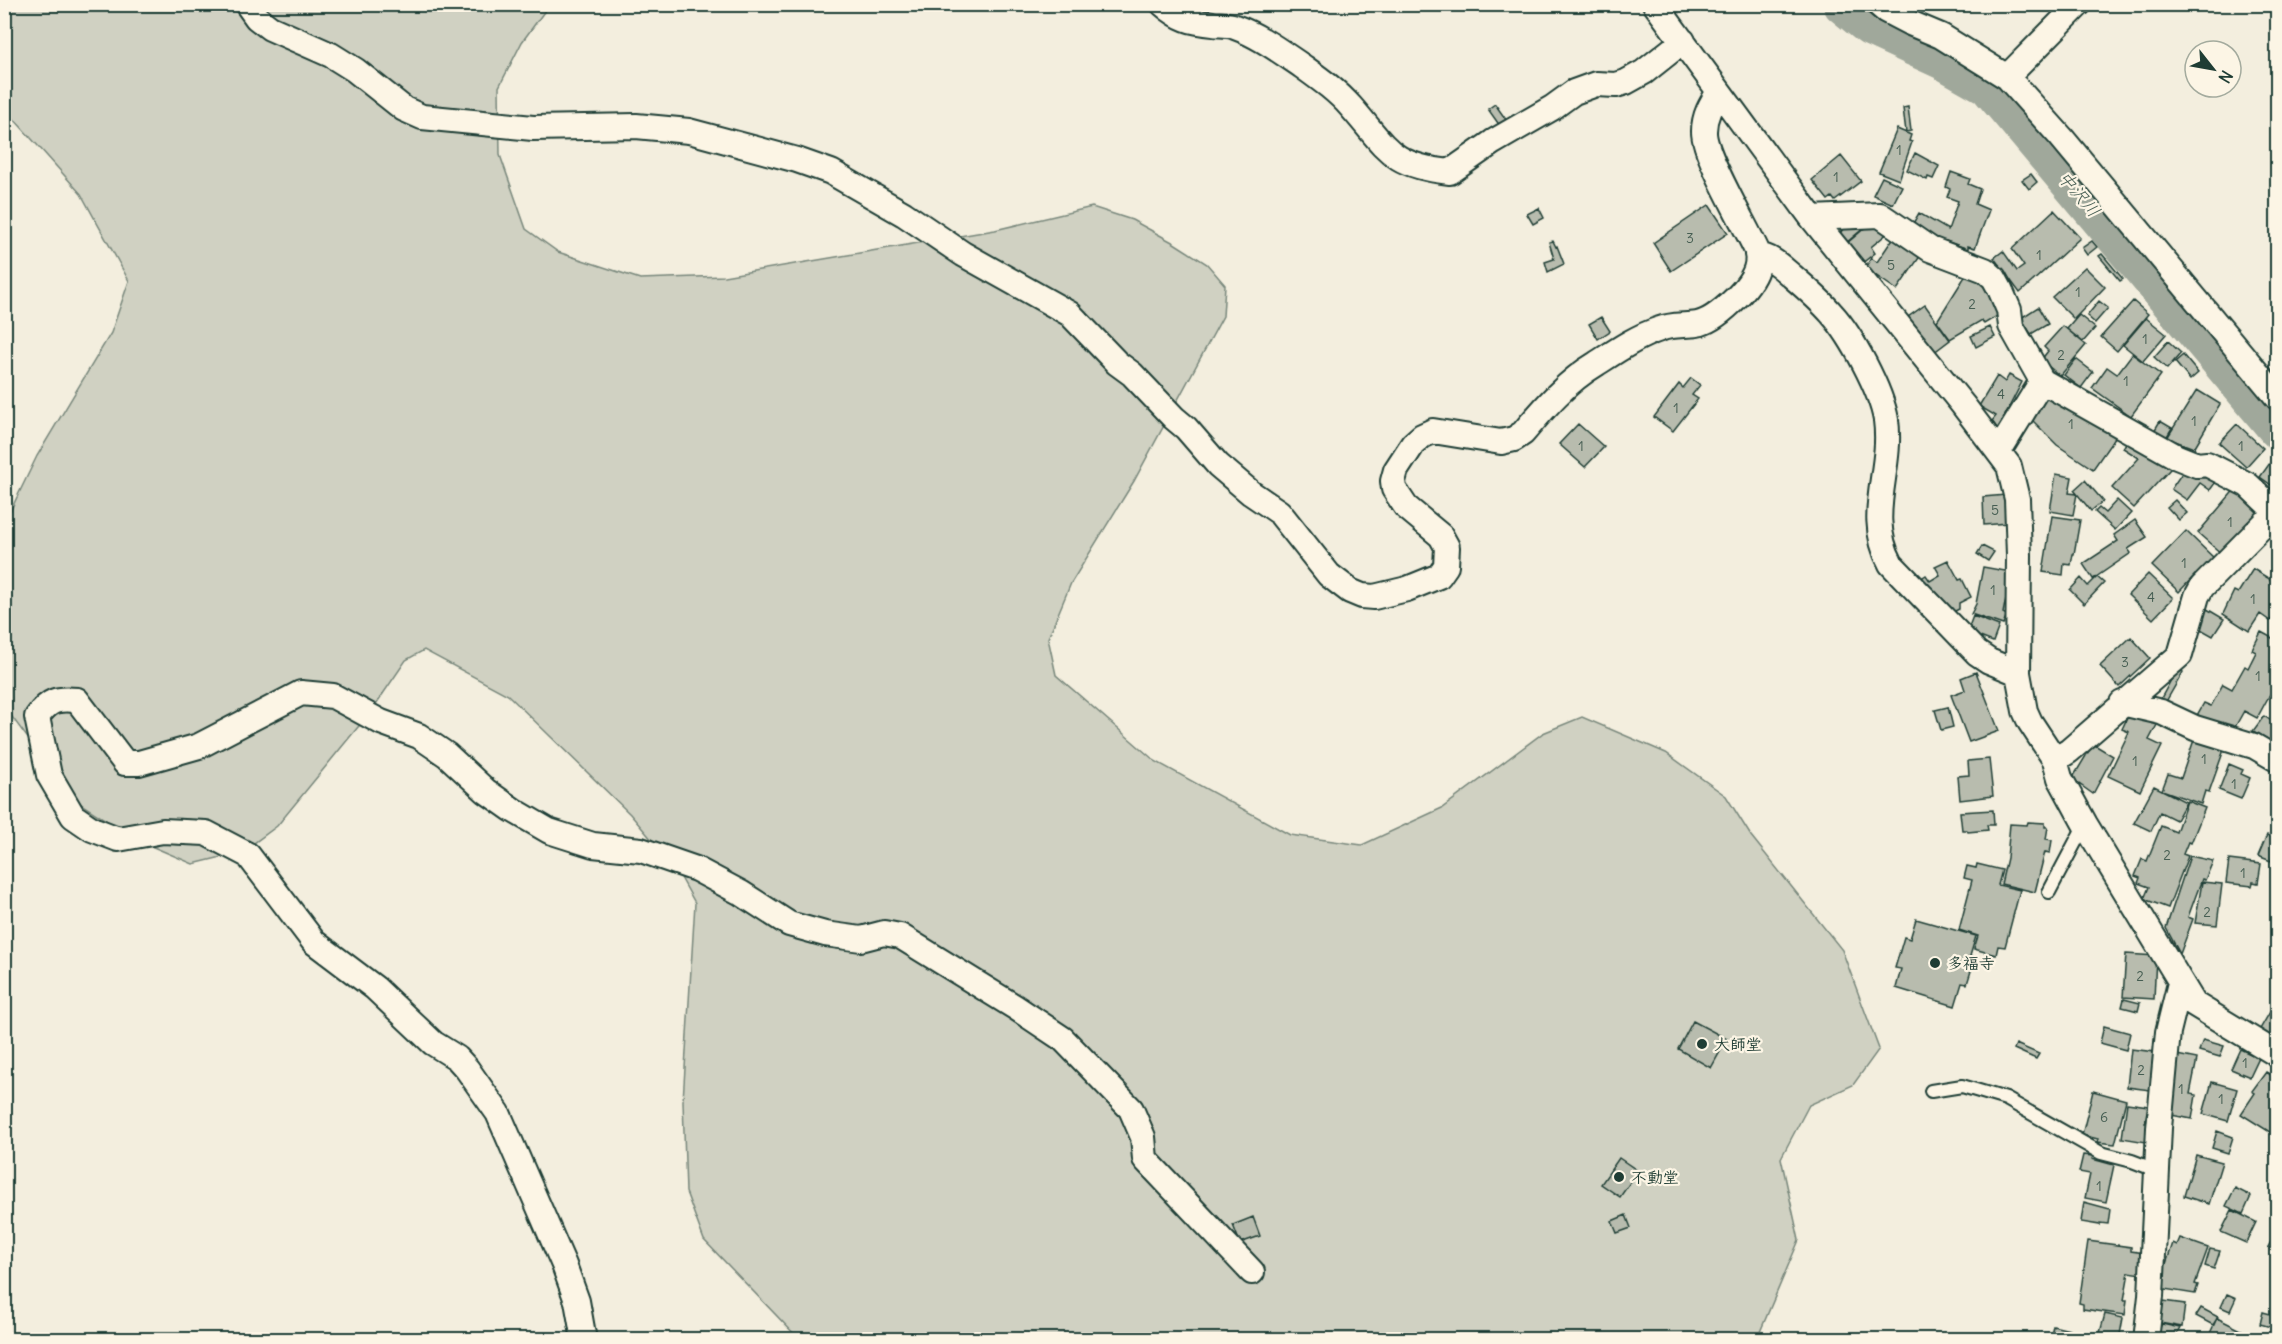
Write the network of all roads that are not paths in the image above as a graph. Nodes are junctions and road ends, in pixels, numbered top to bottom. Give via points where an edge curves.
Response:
1 (247, 4) edge
2 (1163, 4) edge
3 (1655, 4) edge
4 (1878, 4) edge
5 (2079, 4) edge
6 (1683, 41) junction
7 (2007, 76) junction
8 (1719, 92) junction
9 (1812, 218) junction
10 (1757, 255) junction
11 (2042, 381) junction
12 (2277, 398) edge
13 (1999, 451) junction
14 (2018, 673) junction
15 (2122, 703) junction
16 (2277, 759) edge
17 (2055, 760) junction
18 (2085, 824) junction
19 (2049, 892) dead end
20 (2180, 983) junction
21 (2277, 1055) edge
22 (1931, 1091) dead end
23 (2158, 1171) junction
24 (1252, 1272) dead end
25 (584, 1340) edge
26 (2146, 1340) edge

1 - 10 street via 270,28 331,55 404,109 423,117 533,128 636,126 689,131 831,172 963,254 1070,314 1186,428 1218,465 1279,512 1329,575 1362,596 1374,597 1415,586 1439,576 1446,566 1447,547 1441,536 1406,507 1393,481 1401,460 1418,440 1433,431 1485,441 1514,439 1565,385 1594,365 1661,328 1697,324 1722,311 1755,271
2 - 6 street via 1179,18 1233,26 1263,39 1327,84 1385,149 1425,169 1450,172 1574,92 1596,84 1626,82
3 - 6 street
4 - 7 street
5 - 7 street
6 - 8 street
7 - 12 street
8 - 9 street
8 - 10 street via 1705,119 1703,133 1708,152
9 - 11 street via 1880,215 1930,249 1985,270 2000,289 2011,326
9 - 13 street
10 - 14 street via 1773,260 1833,314 1877,392 1886,419 1887,443 1878,519 1884,551 1891,564 1977,653
11 - 13 street
11 - 15 street via 2177,457 2197,465 2207,464 2248,485 2272,511 2270,518 2202,587 2180,655
13 - 14 street via 2009,466 2017,499
14 - 17 street via 2025,711
15 - 16 street via 2161,712 2195,728 2254,746
15 - 17 street
17 - 18 street via 2060,778
18 - 19 lane
18 - 20 street
20 - 21 street via 2194,1004
20 - 23 street via 2168,1032
22 - 23 lane via 1962,1086 2006,1099 2100,1153
23 - 26 street
24 - 25 street via 1145,1159 1143,1137 1131,1110 1063,1040 900,936 884,933 861,939 789,924 696,869 641,850 593,845 549,831 486,791 447,755 419,736 381,722 333,696 302,693 200,746 139,763 125,763 77,700 60,699 45,706 37,717 48,775 73,816 118,839 163,831 206,832 248,855 314,942 375,988 432,1043 467,1069 498,1113 564,1264 577,1301

